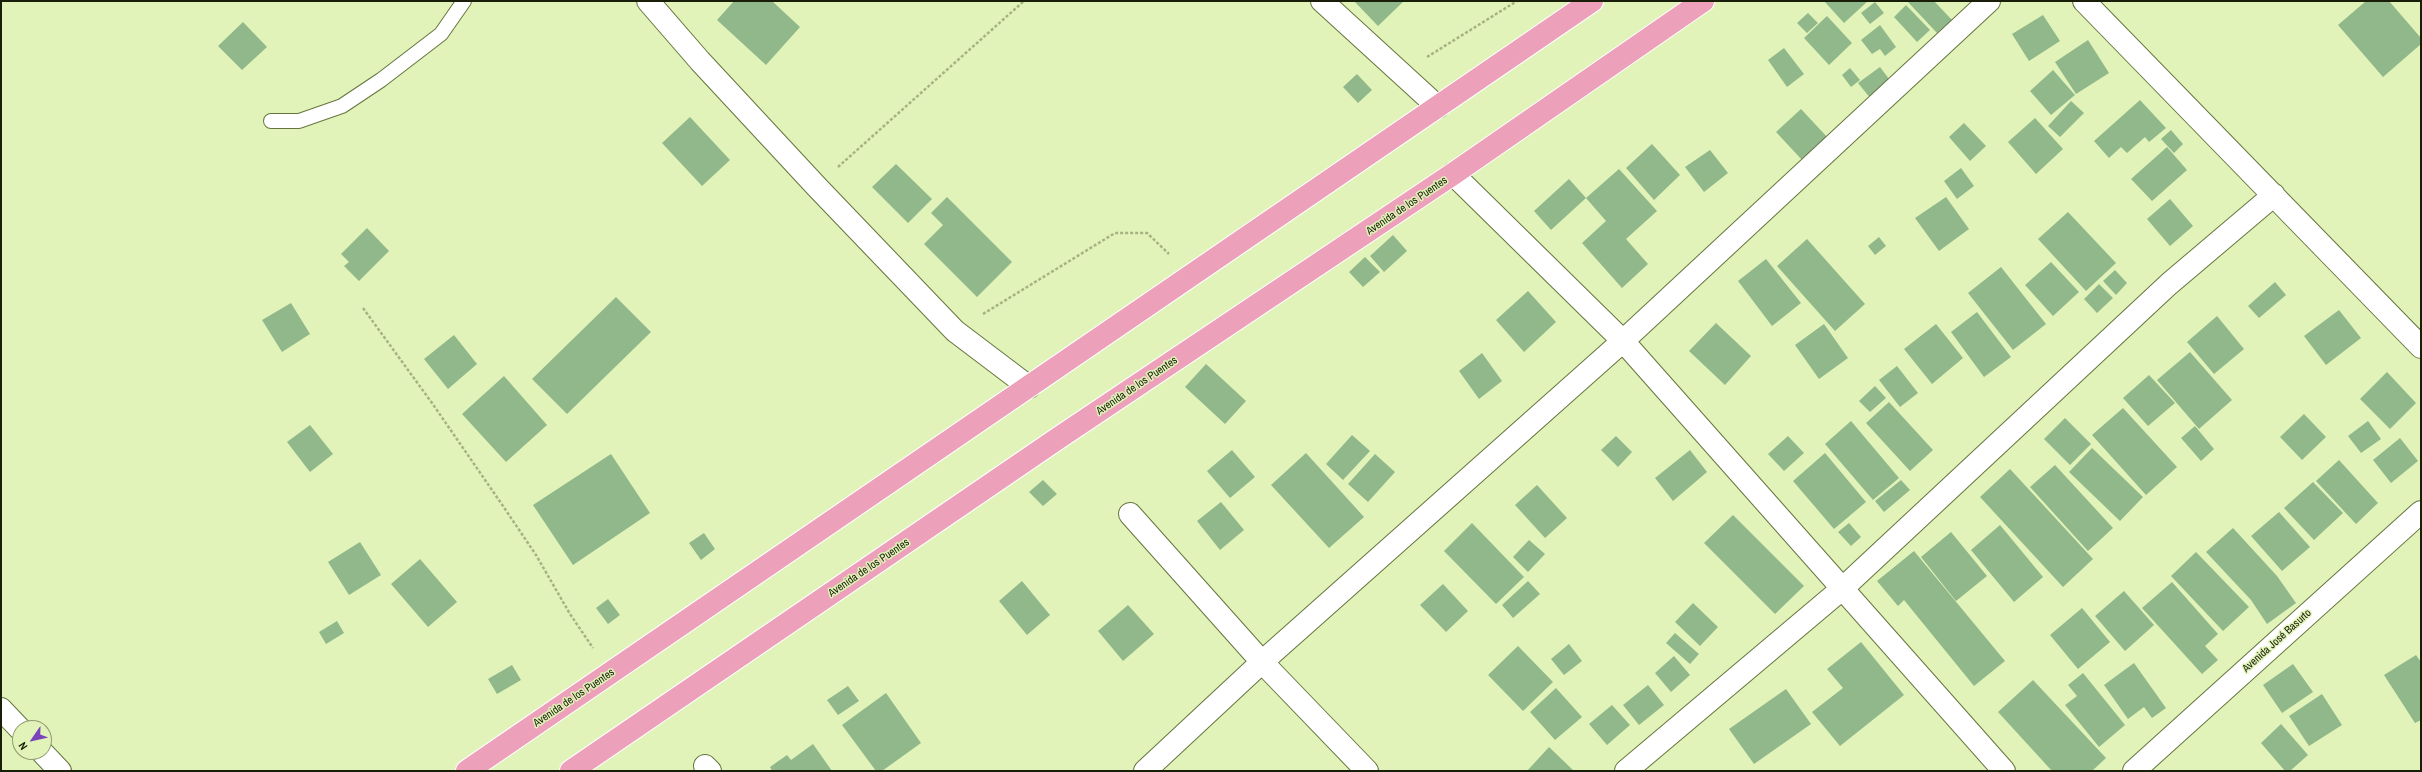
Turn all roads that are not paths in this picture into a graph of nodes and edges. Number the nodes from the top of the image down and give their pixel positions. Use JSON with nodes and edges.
{"nodes":[{"id":1,"x":464,"y":1,"type":"edge"},
{"id":2,"x":648,"y":1,"type":"edge"},
{"id":3,"x":1322,"y":1,"type":"edge"},
{"id":4,"x":1592,"y":1,"type":"edge"},
{"id":5,"x":1703,"y":1,"type":"edge"},
{"id":6,"x":1989,"y":1,"type":"edge"},
{"id":7,"x":2084,"y":1,"type":"edge"},
{"id":8,"x":1438,"y":106,"type":"junction"},
{"id":9,"x":271,"y":121,"type":"dead end"},
{"id":10,"x":1454,"y":174,"type":"junction"},
{"id":11,"x":2274,"y":194,"type":"junction"},
{"id":12,"x":1624,"y":342,"type":"junction"},
{"id":13,"x":2421,"y":347,"type":"edge"},
{"id":14,"x":1029,"y":387,"type":"junction"},
{"id":15,"x":2421,"y":512,"type":"edge"},
{"id":16,"x":1130,"y":514,"type":"dead end"},
{"id":17,"x":1843,"y":588,"type":"junction"},
{"id":18,"x":1262,"y":662,"type":"junction"},
{"id":19,"x":1,"y":709,"type":"edge"},
{"id":20,"x":12,"y":721,"type":"edge"},
{"id":21,"x":50,"y":760,"type":"edge"},
{"id":22,"x":60,"y":771,"type":"edge"},
{"id":23,"x":467,"y":771,"type":"edge"},
{"id":24,"x":571,"y":771,"type":"edge"},
{"id":25,"x":1145,"y":771,"type":"edge"},
{"id":26,"x":1367,"y":771,"type":"edge"},
{"id":27,"x":1626,"y":771,"type":"edge"},
{"id":28,"x":2004,"y":771,"type":"edge"},
{"id":29,"x":2134,"y":771,"type":"edge"}],
"edges":[{"from":1,"to":9,"type":"lane"},
{"from":2,"to":14,"type":"street"},
{"from":3,"to":8,"type":"street"},
{"from":4,"to":8,"type":"main road","name":"Avenida de los Puentes"},
{"from":5,"to":10,"type":"main road","name":"Avenida de los Puentes"},
{"from":6,"to":12,"type":"street"},
{"from":7,"to":11,"type":"street"},
{"from":8,"to":14,"type":"main road","name":"Avenida de los Puentes"},
{"from":10,"to":12,"type":"street"},
{"from":10,"to":24,"type":"main road","name":"Avenida de los Puentes"},
{"from":11,"to":13,"type":"street"},
{"from":11,"to":17,"type":"street"},
{"from":12,"to":17,"type":"street"},
{"from":12,"to":18,"type":"street"},
{"from":14,"to":23,"type":"main road","name":"Avenida de los Puentes"},
{"from":15,"to":29,"type":"street","name":"Avenida José Basurto"},
{"from":16,"to":18,"type":"street"},
{"from":17,"to":27,"type":"street"},
{"from":17,"to":28,"type":"street"},
{"from":18,"to":25,"type":"street"},
{"from":18,"to":26,"type":"street"},
{"from":19,"to":20,"type":"street"},
{"from":21,"to":22,"type":"street"}]}
